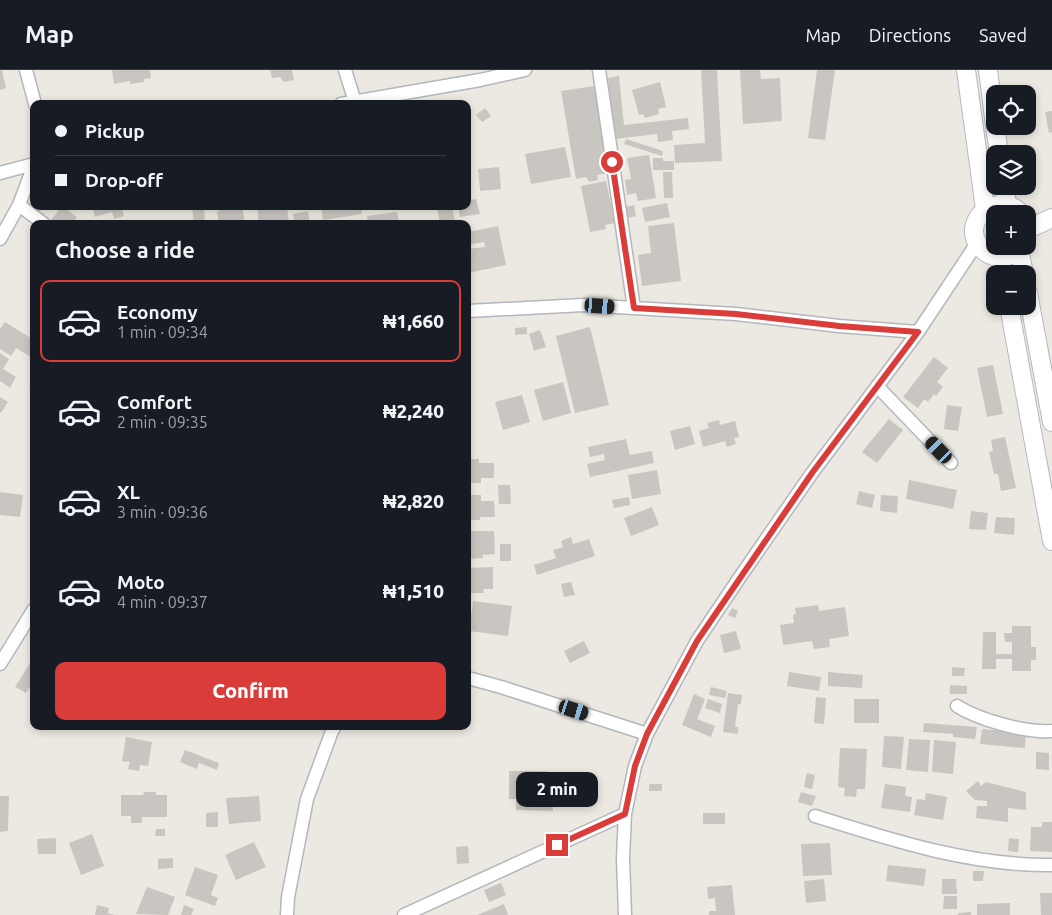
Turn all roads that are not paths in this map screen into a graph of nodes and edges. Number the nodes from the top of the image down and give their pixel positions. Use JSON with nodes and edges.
{"nodes":[{"id":1,"x":26,"y":70,"type":"edge"},
{"id":2,"x":345,"y":70,"type":"edge"},
{"id":3,"x":525,"y":70,"type":"edge"},
{"id":4,"x":599,"y":70,"type":"edge"},
{"id":5,"x":966,"y":70,"type":"edge"},
{"id":6,"x":988,"y":70,"type":"edge"},
{"id":7,"x":990,"y":85,"type":"edge"},
{"id":8,"x":34,"y":100,"type":"edge"},
{"id":9,"x":354,"y":100,"type":"edge"},
{"id":10,"x":366,"y":100,"type":"edge"},
{"id":11,"x":30,"y":166,"type":"edge"},
{"id":12,"x":0,"y":173,"type":"edge"},
{"id":13,"x":30,"y":176,"type":"edge"},
{"id":14,"x":19,"y":205,"type":"junction"},
{"id":15,"x":985,"y":209,"type":"joint"},
{"id":16,"x":1052,"y":218,"type":"edge"},
{"id":17,"x":39,"y":220,"type":"edge"},
{"id":18,"x":1036,"y":225,"type":"edge"},
{"id":19,"x":0,"y":239,"type":"edge"},
{"id":20,"x":977,"y":243,"type":"junction"},
{"id":21,"x":1011,"y":255,"type":"edge"},
{"id":22,"x":1002,"y":265,"type":"edge"},
{"id":23,"x":634,"y":308,"type":"junction"},
{"id":24,"x":471,"y":311,"type":"edge"},
{"id":25,"x":1011,"y":315,"type":"edge"},
{"id":26,"x":1032,"y":315,"type":"edge"},
{"id":27,"x":918,"y":332,"type":"junction"},
{"id":28,"x":877,"y":386,"type":"junction"},
{"id":29,"x":1052,"y":422,"type":"edge"},
{"id":30,"x":952,"y":463,"type":"dead end"},
{"id":31,"x":1052,"y":541,"type":"edge"},
{"id":32,"x":30,"y":615,"type":"edge"},
{"id":33,"x":0,"y":664,"type":"edge"},
{"id":34,"x":471,"y":679,"type":"edge"},
{"id":35,"x":957,"y":706,"type":"dead end"},
{"id":36,"x":333,"y":730,"type":"edge"},
{"id":37,"x":1052,"y":731,"type":"edge"},
{"id":38,"x":647,"y":734,"type":"junction"},
{"id":39,"x":625,"y":814,"type":"junction"},
{"id":40,"x":815,"y":816,"type":"dead end"},
{"id":41,"x":1052,"y":865,"type":"edge"},
{"id":42,"x":287,"y":915,"type":"edge"},
{"id":43,"x":404,"y":915,"type":"edge"},
{"id":44,"x":625,"y":915,"type":"edge"}],
"edges":[{"from":1,"to":8,"type":"street"},
{"from":2,"to":9,"type":"street"},
{"from":3,"to":10,"type":"street"},
{"from":4,"to":23,"type":"street"},
{"from":5,"to":15,"type":"street"},
{"from":6,"to":7,"type":"street"},
{"from":11,"to":12,"type":"street"},
{"from":13,"to":14,"type":"street"},
{"from":14,"to":17,"type":"street"},
{"from":14,"to":19,"type":"street"},
{"from":15,"to":20,"type":"street"},
{"from":16,"to":18,"type":"street"},
{"from":20,"to":22,"type":"street"},
{"from":20,"to":27,"type":"street"},
{"from":21,"to":22,"type":"street"},
{"from":23,"to":24,"type":"street"},
{"from":23,"to":27,"type":"street"},
{"from":25,"to":31,"type":"street"},
{"from":26,"to":29,"type":"street"},
{"from":27,"to":28,"type":"street"},
{"from":28,"to":30,"type":"street"},
{"from":28,"to":38,"type":"street"},
{"from":32,"to":33,"type":"street"},
{"from":34,"to":38,"type":"street"},
{"from":35,"to":37,"type":"street"},
{"from":36,"to":42,"type":"street"},
{"from":38,"to":39,"type":"street"},
{"from":39,"to":43,"type":"street"},
{"from":39,"to":44,"type":"street"},
{"from":40,"to":41,"type":"street"}]}
